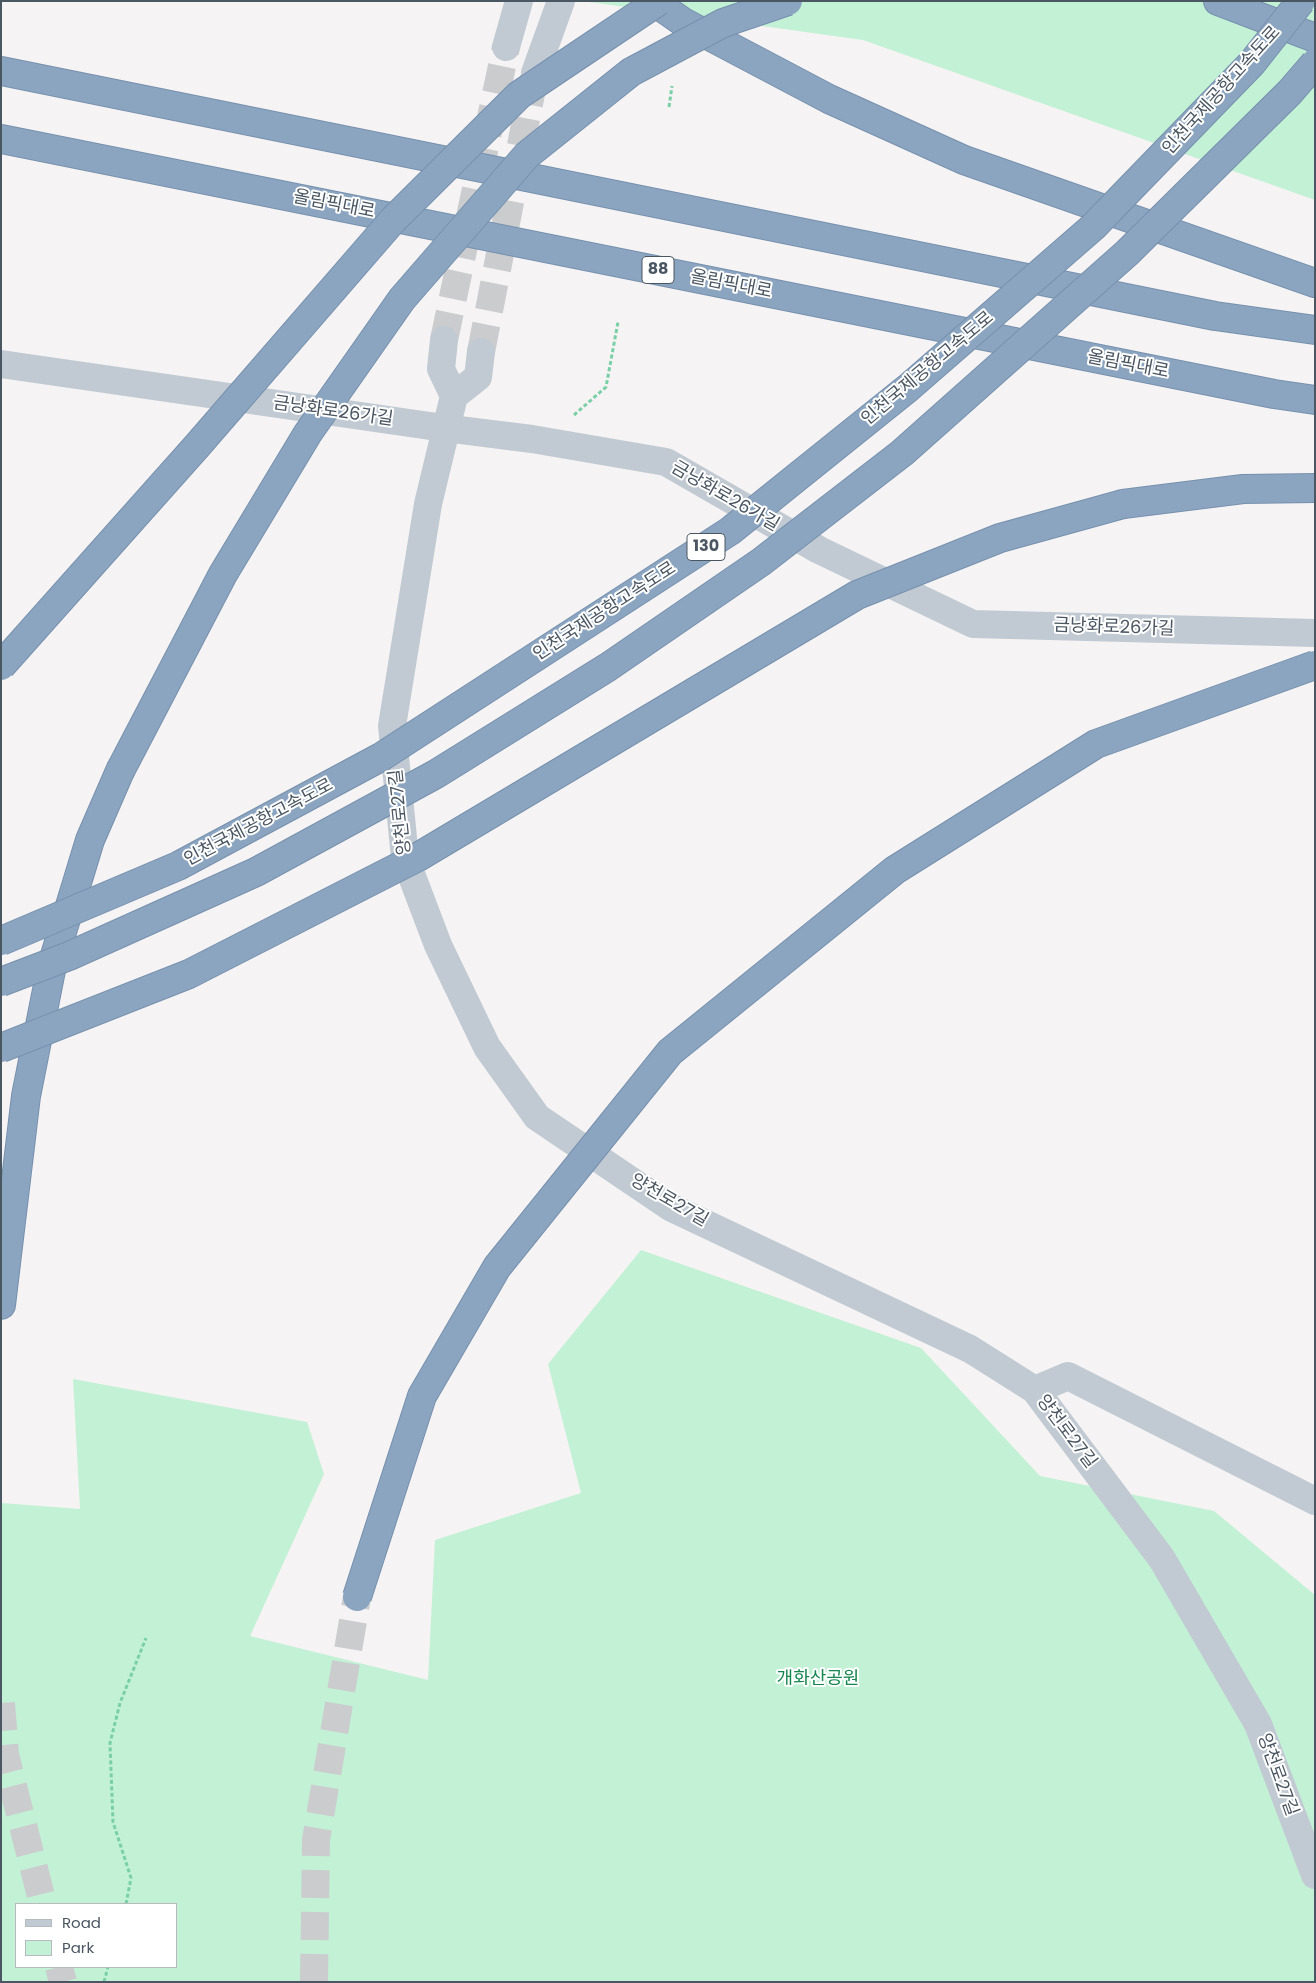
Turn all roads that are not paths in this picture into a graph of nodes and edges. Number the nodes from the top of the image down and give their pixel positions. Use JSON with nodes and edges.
{"nodes":[{"id":1,"x":519,"y":1,"type":"edge"},
{"id":2,"x":525,"y":1,"type":"edge"},
{"id":3,"x":552,"y":1,"type":"edge"},
{"id":4,"x":560,"y":1,"type":"edge"},
{"id":5,"x":653,"y":1,"type":"edge"},
{"id":6,"x":659,"y":1,"type":"edge"},
{"id":7,"x":788,"y":1,"type":"edge"},
{"id":8,"x":1218,"y":1,"type":"edge"},
{"id":9,"x":1301,"y":1,"type":"edge"},
{"id":10,"x":1315,"y":38,"type":"edge"},
{"id":11,"x":506,"y":47,"type":"tunnel mouth"},
{"id":12,"x":1315,"y":63,"type":"edge"},
{"id":13,"x":1,"y":71,"type":"edge"},
{"id":14,"x":535,"y":73,"type":"tunnel mouth"},
{"id":15,"x":1,"y":138,"type":"edge"},
{"id":16,"x":1315,"y":284,"type":"edge"},
{"id":17,"x":1315,"y":330,"type":"edge"},
{"id":18,"x":444,"y":340,"type":"tunnel mouth"},
{"id":19,"x":481,"y":352,"type":"tunnel mouth"},
{"id":20,"x":1,"y":364,"type":"edge"},
{"id":21,"x":454,"y":396,"type":"junction"},
{"id":22,"x":1315,"y":400,"type":"edge"},
{"id":23,"x":444,"y":428,"type":"junction"},
{"id":24,"x":1315,"y":488,"type":"edge"},
{"id":25,"x":1315,"y":633,"type":"edge"},
{"id":26,"x":1315,"y":665,"type":"edge"},
{"id":27,"x":1,"y":666,"type":"edge"},
{"id":28,"x":1,"y":941,"type":"edge"},
{"id":29,"x":1,"y":982,"type":"edge"},
{"id":30,"x":1,"y":1048,"type":"edge"},
{"id":31,"x":1,"y":1305,"type":"edge"},
{"id":32,"x":1035,"y":1390,"type":"junction"},
{"id":33,"x":1315,"y":1501,"type":"edge"},
{"id":34,"x":357,"y":1597,"type":"tunnel mouth"},
{"id":35,"x":1315,"y":1875,"type":"edge"}],
"edges":[{"from":1,"to":11,"type":"street"},
{"from":2,"to":3,"type":"street"},
{"from":4,"to":14,"type":"street"},
{"from":5,"to":16,"type":"highway"},
{"from":6,"to":27,"type":"highway","bridge":true},
{"from":7,"to":31,"type":"highway","bridge":true},
{"from":8,"to":10,"type":"highway"},
{"from":9,"to":28,"type":"highway","name":"인천국제공항고속도로","number":"130","bridge":true},
{"from":12,"to":29,"type":"highway","number":"130","bridge":true},
{"from":13,"to":17,"type":"highway"},
{"from":15,"to":22,"type":"highway","name":"올림픽대로","number":"88"},
{"from":18,"to":21,"type":"street"},
{"from":19,"to":21,"type":"street"},
{"from":20,"to":23,"type":"street","name":"금낭화로26가길"},
{"from":21,"to":23,"type":"street","name":"양천로27길"},
{"from":23,"to":25,"type":"street","name":"금낭화로26가길"},
{"from":23,"to":32,"type":"street","name":"양천로27길"},
{"from":24,"to":30,"type":"highway","bridge":true},
{"from":26,"to":34,"type":"highway","bridge":true},
{"from":32,"to":33,"type":"street"},
{"from":32,"to":35,"type":"street","name":"양천로27길"}]}
